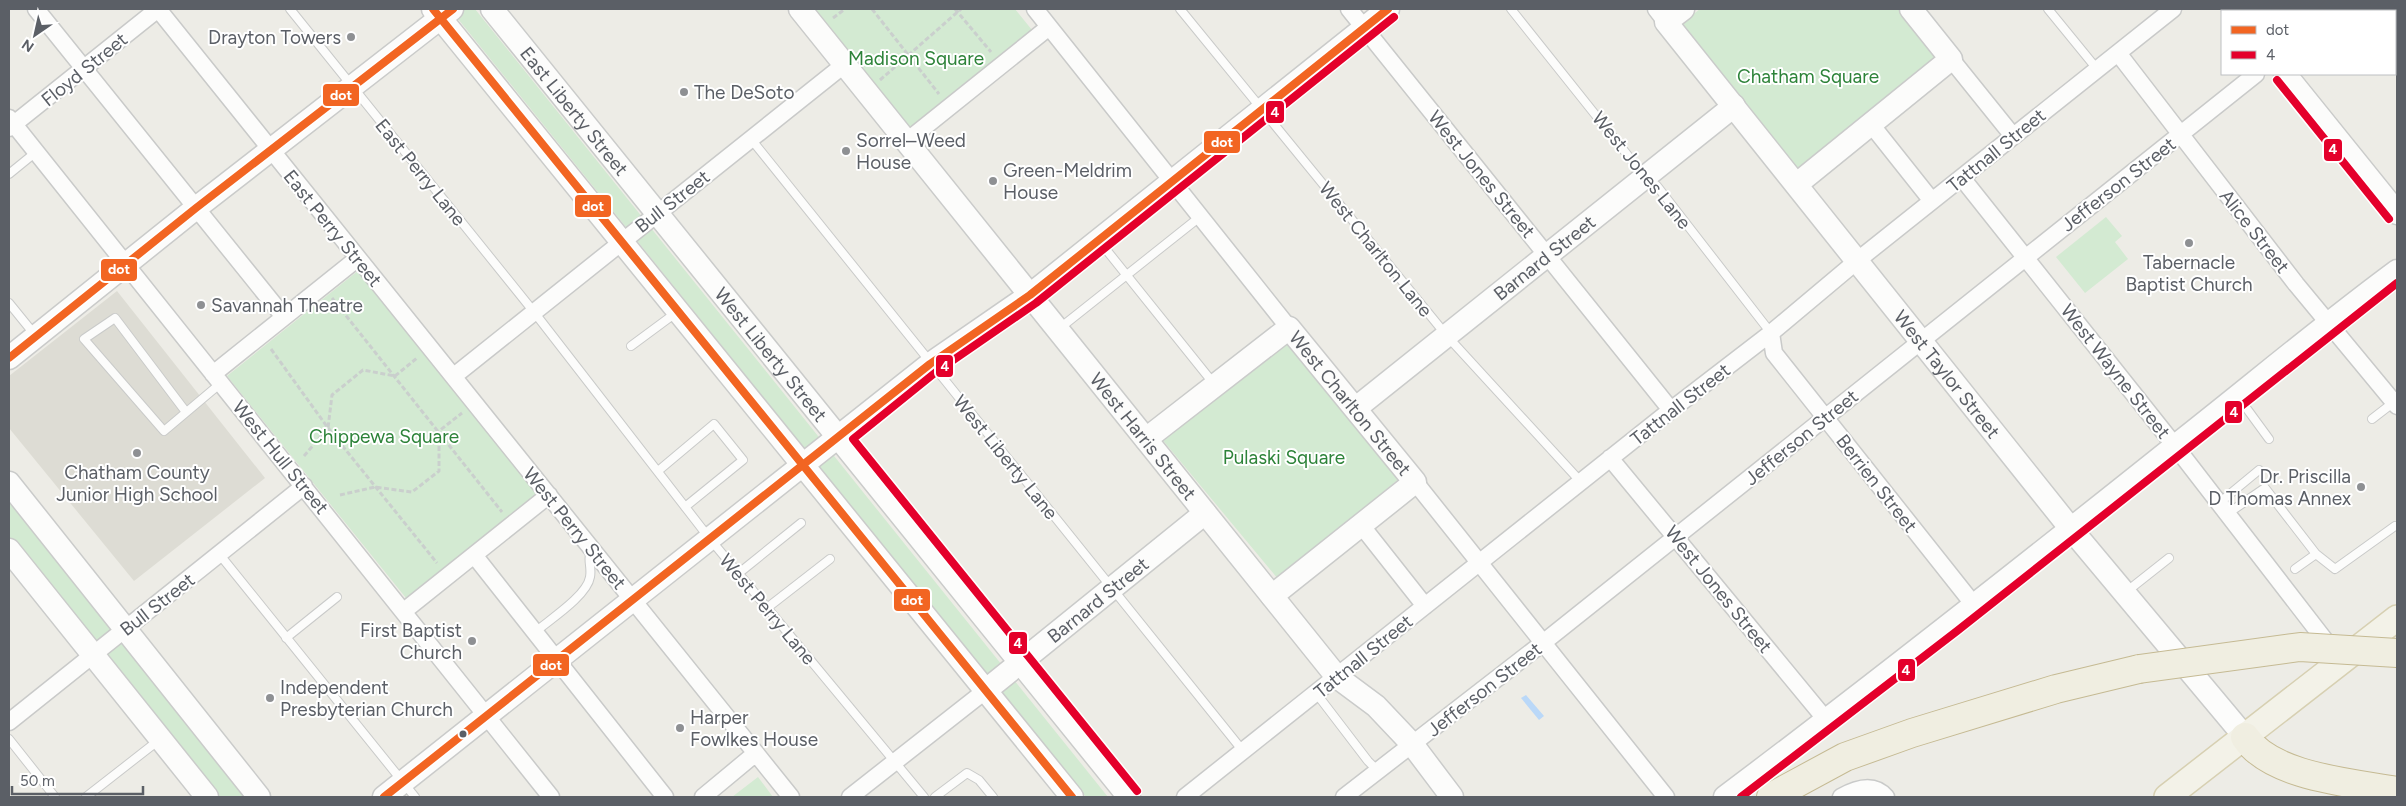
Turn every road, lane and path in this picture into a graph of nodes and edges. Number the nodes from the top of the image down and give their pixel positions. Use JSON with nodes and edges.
{"nodes":[{"id":1,"x":36,"y":9,"type":"edge"},
{"id":2,"x":158,"y":9,"type":"edge"},
{"id":3,"x":290,"y":9,"type":"edge"},
{"id":4,"x":492,"y":9,"type":"edge"},
{"id":5,"x":800,"y":9,"type":"edge"},
{"id":6,"x":845,"y":9,"type":"edge"},
{"id":7,"x":872,"y":9,"type":"edge"},
{"id":8,"x":1035,"y":9,"type":"edge"},
{"id":9,"x":1180,"y":9,"type":"edge"},
{"id":10,"x":1349,"y":9,"type":"edge"},
{"id":11,"x":1388,"y":9,"type":"edge"},
{"id":12,"x":1511,"y":9,"type":"edge"},
{"id":13,"x":1911,"y":9,"type":"edge"},
{"id":14,"x":2048,"y":9,"type":"edge"},
{"id":15,"x":2173,"y":9,"type":"edge"},
{"id":16,"x":958,"y":10,"type":"edge"},
{"id":17,"x":442,"y":12,"type":"edge"},
{"id":18,"x":1668,"y":13,"type":"edge"},
{"id":19,"x":831,"y":20,"type":"dead end"},
{"id":20,"x":1049,"y":27,"type":"junction"},
{"id":21,"x":1364,"y":28,"type":"junction"},
{"id":22,"x":2118,"y":52,"type":"junction"},
{"id":23,"x":908,"y":55,"type":"junction"},
{"id":24,"x":996,"y":59,"type":"dead end"},
{"id":25,"x":1952,"y":59,"type":"junction"},
{"id":26,"x":845,"y":64,"type":"junction"},
{"id":27,"x":84,"y":68,"type":"junction"},
{"id":28,"x":2097,"y":69,"type":"junction"},
{"id":29,"x":2255,"y":75,"type":"edge"},
{"id":30,"x":2286,"y":75,"type":"edge"},
{"id":31,"x":874,"y":85,"type":"dead end"},
{"id":32,"x":352,"y":87,"type":"junction"},
{"id":33,"x":944,"y":101,"type":"dead end"},
{"id":34,"x":1734,"y":106,"type":"junction"},
{"id":35,"x":1263,"y":110,"type":"junction"},
{"id":36,"x":1870,"y":123,"type":"junction"},
{"id":37,"x":10,"y":124,"type":"edge"},
{"id":38,"x":2180,"y":135,"type":"junction"},
{"id":39,"x":2013,"y":136,"type":"junction"},
{"id":40,"x":751,"y":139,"type":"junction"},
{"id":41,"x":908,"y":141,"type":"junction"},
{"id":42,"x":270,"y":150,"type":"junction"},
{"id":43,"x":36,"y":152,"type":"junction"},
{"id":44,"x":9,"y":174,"type":"edge"},
{"id":45,"x":1645,"y":177,"type":"junction"},
{"id":46,"x":1962,"y":178,"type":"junction"},
{"id":47,"x":1173,"y":181,"type":"junction"},
{"id":48,"x":1797,"y":184,"type":"junction"},
{"id":49,"x":1932,"y":201,"type":"junction"},
{"id":50,"x":196,"y":208,"type":"junction"},
{"id":51,"x":658,"y":213,"type":"junction"},
{"id":52,"x":2397,"y":213,"type":"edge"},
{"id":53,"x":1201,"y":216,"type":"junction"},
{"id":54,"x":622,"y":240,"type":"junction"},
{"id":55,"x":1098,"y":240,"type":"junction"},
{"id":56,"x":1547,"y":256,"type":"junction"},
{"id":57,"x":2026,"y":257,"type":"junction"},
{"id":58,"x":358,"y":258,"type":"junction"},
{"id":59,"x":1858,"y":260,"type":"junction"},
{"id":60,"x":125,"y":265,"type":"junction"},
{"id":61,"x":2397,"y":271,"type":"edge"},
{"id":62,"x":1125,"y":274,"type":"junction"},
{"id":63,"x":329,"y":294,"type":"dead end"},
{"id":64,"x":1030,"y":295,"type":"junction"},
{"id":65,"x":9,"y":303,"type":"edge"},
{"id":66,"x":679,"y":311,"type":"junction"},
{"id":67,"x":534,"y":312,"type":"junction"},
{"id":68,"x":284,"y":317,"type":"junction"},
{"id":69,"x":2328,"y":323,"type":"junction"},
{"id":70,"x":1289,"y":328,"type":"junction"},
{"id":71,"x":1058,"y":330,"type":"junction"},
{"id":72,"x":1771,"y":333,"type":"junction"},
{"id":73,"x":1448,"y":336,"type":"junction"},
{"id":74,"x":36,"y":337,"type":"junction"},
{"id":75,"x":1922,"y":340,"type":"junction"},
{"id":76,"x":631,"y":346,"type":"dead end"},
{"id":77,"x":270,"y":347,"type":"dead end"},
{"id":78,"x":424,"y":353,"type":"dead end"},
{"id":79,"x":9,"y":358,"type":"edge"},
{"id":80,"x":930,"y":364,"type":"junction"},
{"id":81,"x":395,"y":376,"type":"junction"},
{"id":82,"x":454,"y":376,"type":"junction"},
{"id":83,"x":217,"y":378,"type":"junction"},
{"id":84,"x":1214,"y":384,"type":"junction"},
{"id":85,"x":2238,"y":396,"type":"junction"},
{"id":86,"x":2396,"y":404,"type":"edge"},
{"id":87,"x":470,"y":408,"type":"dead end"},
{"id":88,"x":1356,"y":408,"type":"junction"},
{"id":89,"x":1671,"y":410,"type":"junction"},
{"id":90,"x":186,"y":412,"type":"junction"},
{"id":91,"x":1826,"y":417,"type":"junction"},
{"id":92,"x":2372,"y":419,"type":"dead end"},
{"id":93,"x":328,"y":428,"type":"junction"},
{"id":94,"x":439,"y":431,"type":"junction"},
{"id":95,"x":839,"y":437,"type":"junction"},
{"id":96,"x":1146,"y":439,"type":"junction"},
{"id":97,"x":2269,"y":439,"type":"dead end"},
{"id":98,"x":2175,"y":446,"type":"junction"},
{"id":99,"x":304,"y":456,"type":"dead end"},
{"id":100,"x":1610,"y":458,"type":"junction"},
{"id":101,"x":804,"y":465,"type":"junction"},
{"id":102,"x":2259,"y":470,"type":"dead end"},
{"id":103,"x":658,"y":471,"type":"junction"},
{"id":104,"x":1415,"y":482,"type":"junction"},
{"id":105,"x":1581,"y":482,"type":"junction"},
{"id":106,"x":9,"y":483,"type":"edge"},
{"id":107,"x":304,"y":486,"type":"junction"},
{"id":108,"x":375,"y":487,"type":"junction"},
{"id":109,"x":340,"y":495,"type":"dead end"},
{"id":110,"x":549,"y":495,"type":"junction"},
{"id":111,"x":685,"y":507,"type":"junction"},
{"id":112,"x":2223,"y":508,"type":"junction"},
{"id":113,"x":1205,"y":513,"type":"junction"},
{"id":114,"x":801,"y":523,"type":"dead end"},
{"id":115,"x":512,"y":524,"type":"junction"},
{"id":116,"x":1361,"y":525,"type":"junction"},
{"id":117,"x":2394,"y":526,"type":"dead end"},
{"id":118,"x":2071,"y":529,"type":"junction"},
{"id":119,"x":1676,"y":537,"type":"junction"},
{"id":120,"x":710,"y":539,"type":"junction"},
{"id":121,"x":592,"y":549,"type":"junction"},
{"id":122,"x":9,"y":550,"type":"edge"},
{"id":123,"x":474,"y":554,"type":"junction"},
{"id":124,"x":2316,"y":554,"type":"junction"},
{"id":125,"x":220,"y":555,"type":"junction"},
{"id":126,"x":2169,"y":558,"type":"dead end"},
{"id":127,"x":830,"y":559,"type":"dead end"},
{"id":128,"x":1480,"y":562,"type":"junction"},
{"id":129,"x":442,"y":569,"type":"dead end"},
{"id":130,"x":2295,"y":569,"type":"dead end"},
{"id":131,"x":739,"y":573,"type":"junction"},
{"id":132,"x":1112,"y":588,"type":"junction"},
{"id":133,"x":2124,"y":593,"type":"junction"},
{"id":134,"x":1272,"y":596,"type":"junction"},
{"id":135,"x":337,"y":597,"type":"dead end"},
{"id":136,"x":632,"y":599,"type":"junction"},
{"id":137,"x":1974,"y":605,"type":"junction"},
{"id":138,"x":1425,"y":606,"type":"junction"},
{"id":139,"x":768,"y":608,"type":"junction"},
{"id":140,"x":404,"y":611,"type":"junction"},
{"id":141,"x":2397,"y":618,"type":"edge"},
{"id":142,"x":124,"y":630,"type":"junction"},
{"id":143,"x":534,"y":633,"type":"junction"},
{"id":144,"x":286,"y":638,"type":"junction"},
{"id":145,"x":1544,"y":642,"type":"junction"},
{"id":146,"x":2397,"y":653,"type":"edge"},
{"id":147,"x":93,"y":654,"type":"junction"},
{"id":148,"x":556,"y":660,"type":"junction"},
{"id":149,"x":1021,"y":661,"type":"junction"},
{"id":150,"x":2342,"y":661,"type":"junction"},
{"id":151,"x":1337,"y":677,"type":"junction"},
{"id":152,"x":985,"y":691,"type":"junction"},
{"id":153,"x":1316,"y":693,"type":"junction"},
{"id":154,"x":485,"y":716,"type":"junction"},
{"id":155,"x":1827,"y":721,"type":"junction"},
{"id":156,"x":9,"y":722,"type":"edge"},
{"id":157,"x":2244,"y":737,"type":"junction"},
{"id":158,"x":9,"y":739,"type":"edge"},
{"id":159,"x":160,"y":739,"type":"junction"},
{"id":160,"x":1412,"y":744,"type":"junction"},
{"id":161,"x":1243,"y":751,"type":"junction"},
{"id":162,"x":756,"y":754,"type":"junction"},
{"id":163,"x":895,"y":762,"type":"junction"},
{"id":164,"x":1378,"y":771,"type":"junction"},
{"id":165,"x":409,"y":790,"type":"edge"},
{"id":166,"x":2397,"y":791,"type":"edge"},
{"id":167,"x":56,"y":797,"type":"edge"},
{"id":168,"x":86,"y":797,"type":"edge"},
{"id":169,"x":208,"y":797,"type":"edge"},
{"id":170,"x":260,"y":797,"type":"edge"},
{"id":171,"x":384,"y":797,"type":"edge"},
{"id":172,"x":551,"y":797,"type":"edge"},
{"id":173,"x":665,"y":797,"type":"edge"},
{"id":174,"x":703,"y":797,"type":"edge"},
{"id":175,"x":791,"y":797,"type":"edge"},
{"id":176,"x":850,"y":797,"type":"edge"},
{"id":177,"x":924,"y":797,"type":"edge"},
{"id":178,"x":935,"y":797,"type":"edge"},
{"id":179,"x":993,"y":797,"type":"edge"},
{"id":180,"x":1072,"y":797,"type":"edge"},
{"id":181,"x":1129,"y":797,"type":"edge"},
{"id":182,"x":1185,"y":797,"type":"edge"},
{"id":183,"x":1344,"y":797,"type":"edge"},
{"id":184,"x":1452,"y":797,"type":"edge"},
{"id":185,"x":1666,"y":797,"type":"edge"},
{"id":186,"x":1726,"y":797,"type":"edge"},
{"id":187,"x":1771,"y":797,"type":"edge"},
{"id":188,"x":1841,"y":797,"type":"edge"},
{"id":189,"x":1886,"y":797,"type":"edge"},
{"id":190,"x":2167,"y":797,"type":"edge"}],
"edges":[{"from":1,"to":27,"type":"street"},
{"from":2,"to":27,"type":"street","name":"Floyd Street"},
{"from":2,"to":42,"type":"street","name":"East Perry Street"},
{"from":3,"to":32,"type":"lane","name":"East Perry Lane"},
{"from":4,"to":51,"type":"main road","name":"East Liberty Street"},
{"from":5,"to":26,"type":"main road","name":"West Harris Street"},
{"from":6,"to":19,"type":"path"},
{"from":7,"to":23,"type":"path"},
{"from":8,"to":20,"type":"street","name":"West Charlton Street"},
{"from":9,"to":35,"type":"lane","name":"West Charlton Lane"},
{"from":10,"to":21,"type":"street","name":"West Jones Street"},
{"from":11,"to":21,"type":"main road"},
{"from":12,"to":45,"type":"lane","name":"West Jones Lane"},
{"from":13,"to":25,"type":"main road"},
{"from":14,"to":28,"type":"lane"},
{"from":15,"to":22,"type":"street","name":"Tattnall Street"},
{"from":16,"to":23,"type":"path"},
{"from":16,"to":24,"type":"path"},
{"from":17,"to":32,"type":"main road"},
{"from":17,"to":54,"type":"main road"},
{"from":18,"to":34,"type":"main road","name":"West Taylor Street"},
{"from":20,"to":41,"type":"street"},
{"from":20,"to":47,"type":"street","name":"West Charlton Street"},
{"from":21,"to":35,"type":"main road"},
{"from":21,"to":56,"type":"street","name":"West Jones Street"},
{"from":22,"to":28,"type":"street","name":"Tattnall Street"},
{"from":22,"to":38,"type":"street","name":"Alice Street"},
{"from":23,"to":31,"type":"path"},
{"from":23,"to":33,"type":"path"},
{"from":25,"to":36,"type":"main road"},
{"from":25,"to":39,"type":"street"},
{"from":26,"to":40,"type":"street","name":"Bull Street"},
{"from":26,"to":41,"type":"main road","name":"West Harris Street"},
{"from":27,"to":37,"type":"street","name":"Floyd Street"},
{"from":27,"to":50,"type":"street"},
{"from":28,"to":39,"type":"street","name":"Tattnall Street"},
{"from":29,"to":38,"type":"street","name":"Jefferson Street"},
{"from":30,"to":52,"type":"main road"},
{"from":32,"to":42,"type":"main road"},
{"from":32,"to":67,"type":"lane","name":"East Perry Lane"},
{"from":34,"to":45,"type":"main road","name":"Barnard Street"},
{"from":34,"to":48,"type":"main road","name":"West Taylor Street"},
{"from":35,"to":47,"type":"main road"},
{"from":35,"to":73,"type":"lane","name":"West Charlton Lane"},
{"from":36,"to":48,"type":"main road"},
{"from":36,"to":49,"type":"street"},
{"from":37,"to":43,"type":"street","name":"West Hull Street"},
{"from":38,"to":57,"type":"street","name":"Jefferson Street"},
{"from":38,"to":69,"type":"street","name":"Alice Street"},
{"from":39,"to":46,"type":"street","name":"Tattnall Street"},
{"from":40,"to":51,"type":"street","name":"Bull Street"},
{"from":40,"to":80,"type":"lane","name":"West Liberty Lane"},
{"from":41,"to":64,"type":"main road","name":"West Harris Street"},
{"from":42,"to":50,"type":"main road"},
{"from":42,"to":58,"type":"street","name":"East Perry Street"},
{"from":43,"to":44,"type":"lane"},
{"from":43,"to":60,"type":"street","name":"West Hull Street"},
{"from":45,"to":56,"type":"main road","name":"Barnard Street"},
{"from":45,"to":72,"type":"lane","name":"West Jones Lane"},
{"from":46,"to":49,"type":"street","name":"Tattnall Street"},
{"from":46,"to":57,"type":"street","name":"West Wayne Street"},
{"from":47,"to":53,"type":"street","name":"West Charlton Street"},
{"from":47,"to":55,"type":"main road"},
{"from":48,"to":59,"type":"main road","name":"West Taylor Street"},
{"from":49,"to":59,"type":"street","name":"Tattnall Street"},
{"from":50,"to":60,"type":"main road"},
{"from":50,"to":68,"type":"street"},
{"from":51,"to":54,"type":"street","name":"Bull Street"},
{"from":51,"to":95,"type":"main road","name":"West Liberty Street"},
{"from":53,"to":62,"type":"lane"},
{"from":53,"to":70,"type":"street","name":"West Charlton Street"},
{"from":54,"to":66,"type":"main road"},
{"from":54,"to":67,"type":"street","name":"Bull Street"},
{"from":55,"to":62,"type":"lane"},
{"from":55,"to":64,"type":"main road"},
{"from":56,"to":73,"type":"main road","name":"Barnard Street"},
{"from":56,"to":89,"type":"street","name":"West Jones Street"},
{"from":57,"to":75,"type":"street","name":"Jefferson Street"},
{"from":57,"to":98,"type":"street","name":"West Wayne Street"},
{"from":58,"to":68,"type":"street"},
{"from":58,"to":82,"type":"street","name":"East Perry Street"},
{"from":59,"to":72,"type":"street","name":"Tattnall Street"},
{"from":59,"to":75,"type":"main road","name":"West Taylor Street"},
{"from":60,"to":74,"type":"main road"},
{"from":60,"to":83,"type":"street","name":"West Hull Street"},
{"from":61,"to":69,"type":"main road"},
{"from":62,"to":71,"type":"lane"},
{"from":62,"to":84,"type":"lane"},
{"from":63,"to":81,"type":"path"},
{"from":64,"to":71,"type":"main road","name":"West Harris Street"},
{"from":64,"to":80,"type":"main road"},
{"from":65,"to":74,"type":"lane"},
{"from":66,"to":76,"type":"lane"},
{"from":66,"to":101,"type":"main road"},
{"from":67,"to":82,"type":"street","name":"Bull Street"},
{"from":67,"to":103,"type":"lane","name":"West Perry Lane"},
{"from":68,"to":83,"type":"street"},
{"from":69,"to":85,"type":"main road"},
{"from":69,"to":86,"type":"street","name":"Alice Street"},
{"from":70,"to":84,"type":"main road"},
{"from":70,"to":88,"type":"main road","name":"West Charlton Street"},
{"from":71,"to":96,"type":"main road","name":"West Harris Street"},
{"from":72,"to":89,"type":"street","name":"Tattnall Street"},
{"from":72,"to":91,"type":"street","name":"Berrien Street"},
{"from":73,"to":88,"type":"main road","name":"Barnard Street"},
{"from":73,"to":105,"type":"lane","name":"West Charlton Lane"},
{"from":74,"to":79,"type":"main road"},
{"from":75,"to":91,"type":"street","name":"Jefferson Street"},
{"from":75,"to":118,"type":"main road","name":"West Taylor Street"},
{"from":77,"to":93,"type":"path"},
{"from":78,"to":81,"type":"path"},
{"from":80,"to":95,"type":"main road"},
{"from":80,"to":132,"type":"lane","name":"West Liberty Lane"},
{"from":81,"to":93,"type":"path"},
{"from":81,"to":94,"type":"path"},
{"from":82,"to":110,"type":"street","name":"West Perry Street"},
{"from":83,"to":90,"type":"lane"},
{"from":83,"to":107,"type":"street","name":"West Hull Street"},
{"from":84,"to":96,"type":"main road"},
{"from":85,"to":97,"type":"lane"},
{"from":85,"to":98,"type":"main road"},
{"from":86,"to":92,"type":"lane"},
{"from":87,"to":94,"type":"path"},
{"from":88,"to":104,"type":"main road","name":"West Charlton Street"},
{"from":89,"to":100,"type":"street","name":"Tattnall Street"},
{"from":90,"to":90,"type":"lane"},
{"from":91,"to":119,"type":"street","name":"Jefferson Street"},
{"from":91,"to":137,"type":"street","name":"Berrien Street"},
{"from":93,"to":99,"type":"path"},
{"from":93,"to":108,"type":"path"},
{"from":94,"to":108,"type":"path"},
{"from":94,"to":115,"type":"path"},
{"from":95,"to":101,"type":"main road"},
{"from":95,"to":149,"type":"main road","name":"West Liberty Street"},
{"from":96,"to":113,"type":"main road","name":"West Harris Street"},
{"from":98,"to":112,"type":"street","name":"West Wayne Street"},
{"from":98,"to":118,"type":"main road"},
{"from":100,"to":105,"type":"street","name":"Tattnall Street"},
{"from":100,"to":119,"type":"street","name":"West Jones Street"},
{"from":101,"to":120,"type":"main road"},
{"from":101,"to":152,"type":"main road"},
{"from":102,"to":112,"type":"lane"},
{"from":103,"to":111,"type":"lane","name":"West Perry Lane"},
{"from":103,"to":111,"type":"lane"},
{"from":104,"to":116,"type":"main road"},
{"from":104,"to":128,"type":"street","name":"West Charlton Street"},
{"from":105,"to":128,"type":"street","name":"Tattnall Street"},
{"from":106,"to":142,"type":"main road"},
{"from":107,"to":125,"type":"street","name":"Bull Street"},
{"from":107,"to":140,"type":"street","name":"West Hull Street"},
{"from":108,"to":109,"type":"path"},
{"from":108,"to":129,"type":"path"},
{"from":110,"to":115,"type":"street"},
{"from":110,"to":121,"type":"street","name":"West Perry Street"},
{"from":111,"to":120,"type":"lane","name":"West Perry Lane"},
{"from":112,"to":124,"type":"lane"},
{"from":112,"to":150,"type":"street","name":"West Wayne Street"},
{"from":113,"to":132,"type":"main road","name":"Barnard Street"},
{"from":113,"to":134,"type":"main road","name":"West Harris Street"},
{"from":114,"to":131,"type":"lane"},
{"from":115,"to":123,"type":"street"},
{"from":116,"to":134,"type":"main road"},
{"from":116,"to":138,"type":"street"},
{"from":117,"to":124,"type":"lane"},
{"from":118,"to":133,"type":"main road","name":"West Taylor Street"},
{"from":118,"to":137,"type":"main road"},
{"from":119,"to":145,"type":"street","name":"Jefferson Street"},
{"from":119,"to":155,"type":"street","name":"West Jones Street"},
{"from":120,"to":131,"type":"lane","name":"West Perry Lane"},
{"from":120,"to":136,"type":"main road"},
{"from":121,"to":136,"type":"street","name":"West Perry Street"},
{"from":121,"to":143,"type":"lane"},
{"from":122,"to":147,"type":"main road"},
{"from":123,"to":140,"type":"street"},
{"from":123,"to":143,"type":"street"},
{"from":124,"to":130,"type":"lane"},
{"from":125,"to":142,"type":"street","name":"Bull Street"},
{"from":125,"to":144,"type":"lane"},
{"from":126,"to":133,"type":"lane"},
{"from":127,"to":139,"type":"lane"},
{"from":128,"to":138,"type":"street","name":"Tattnall Street"},
{"from":128,"to":145,"type":"street","name":"West Charlton Street"},
{"from":131,"to":139,"type":"lane","name":"West Perry Lane"},
{"from":132,"to":149,"type":"main road","name":"Barnard Street"},
{"from":132,"to":161,"type":"lane","name":"West Liberty Lane"},
{"from":133,"to":157,"type":"main road","name":"West Taylor Street"},
{"from":134,"to":151,"type":"main road","name":"West Harris Street"},
{"from":135,"to":144,"type":"lane"},
{"from":136,"to":148,"type":"main road"},
{"from":136,"to":162,"type":"street","name":"West Perry Street"},
{"from":137,"to":155,"type":"main road"},
{"from":138,"to":151,"type":"street","name":"Tattnall Street"},
{"from":139,"to":163,"type":"lane","name":"West Perry Lane"},
{"from":140,"to":154,"type":"street","name":"West Hull Street"},
{"from":141,"to":150,"type":"main road"},
{"from":142,"to":147,"type":"street","name":"Bull Street"},
{"from":142,"to":170,"type":"main road"},
{"from":143,"to":148,"type":"street"},
{"from":144,"to":165,"type":"lane"},
{"from":145,"to":160,"type":"street","name":"Jefferson Street"},
{"from":145,"to":185,"type":"street","name":"West Charlton Street"},
{"from":146,"to":187,"type":"highway","bridge":true},
{"from":147,"to":156,"type":"street","name":"Bull Street"},
{"from":147,"to":159,"type":"main road"},
{"from":148,"to":154,"type":"main road"},
{"from":148,"to":173,"type":"street"},
{"from":149,"to":152,"type":"main road","name":"Barnard Street"},
{"from":149,"to":181,"type":"main road","name":"West Liberty Street"},
{"from":150,"to":157,"type":"main road"},
{"from":151,"to":153,"type":"street","name":"Tattnall Street"},
{"from":151,"to":160,"type":"main road","name":"West Harris Street"},
{"from":152,"to":163,"type":"street","name":"Barnard Street"},
{"from":152,"to":180,"type":"main road"},
{"from":153,"to":161,"type":"street","name":"Tattnall Street"},
{"from":153,"to":164,"type":"lane"},
{"from":154,"to":165,"type":"main road"},
{"from":154,"to":172,"type":"street","name":"West Hull Street"},
{"from":155,"to":186,"type":"main road"},
{"from":157,"to":166,"type":"highway"},
{"from":157,"to":190,"type":"main road"},
{"from":158,"to":167,"type":"lane"},
{"from":159,"to":168,"type":"lane"},
{"from":159,"to":169,"type":"main road"},
{"from":160,"to":164,"type":"street","name":"Jefferson Street"},
{"from":160,"to":184,"type":"main road","name":"West Harris Street"},
{"from":161,"to":182,"type":"street","name":"Tattnall Street"},
{"from":162,"to":174,"type":"street"},
{"from":162,"to":175,"type":"street","name":"West Perry Street"},
{"from":163,"to":176,"type":"street","name":"Barnard Street"},
{"from":163,"to":177,"type":"lane","name":"West Perry Lane"},
{"from":164,"to":183,"type":"street","name":"Jefferson Street"},
{"from":165,"to":171,"type":"main road"},
{"from":178,"to":179,"type":"lane"},
{"from":188,"to":189,"type":"street"}]}
